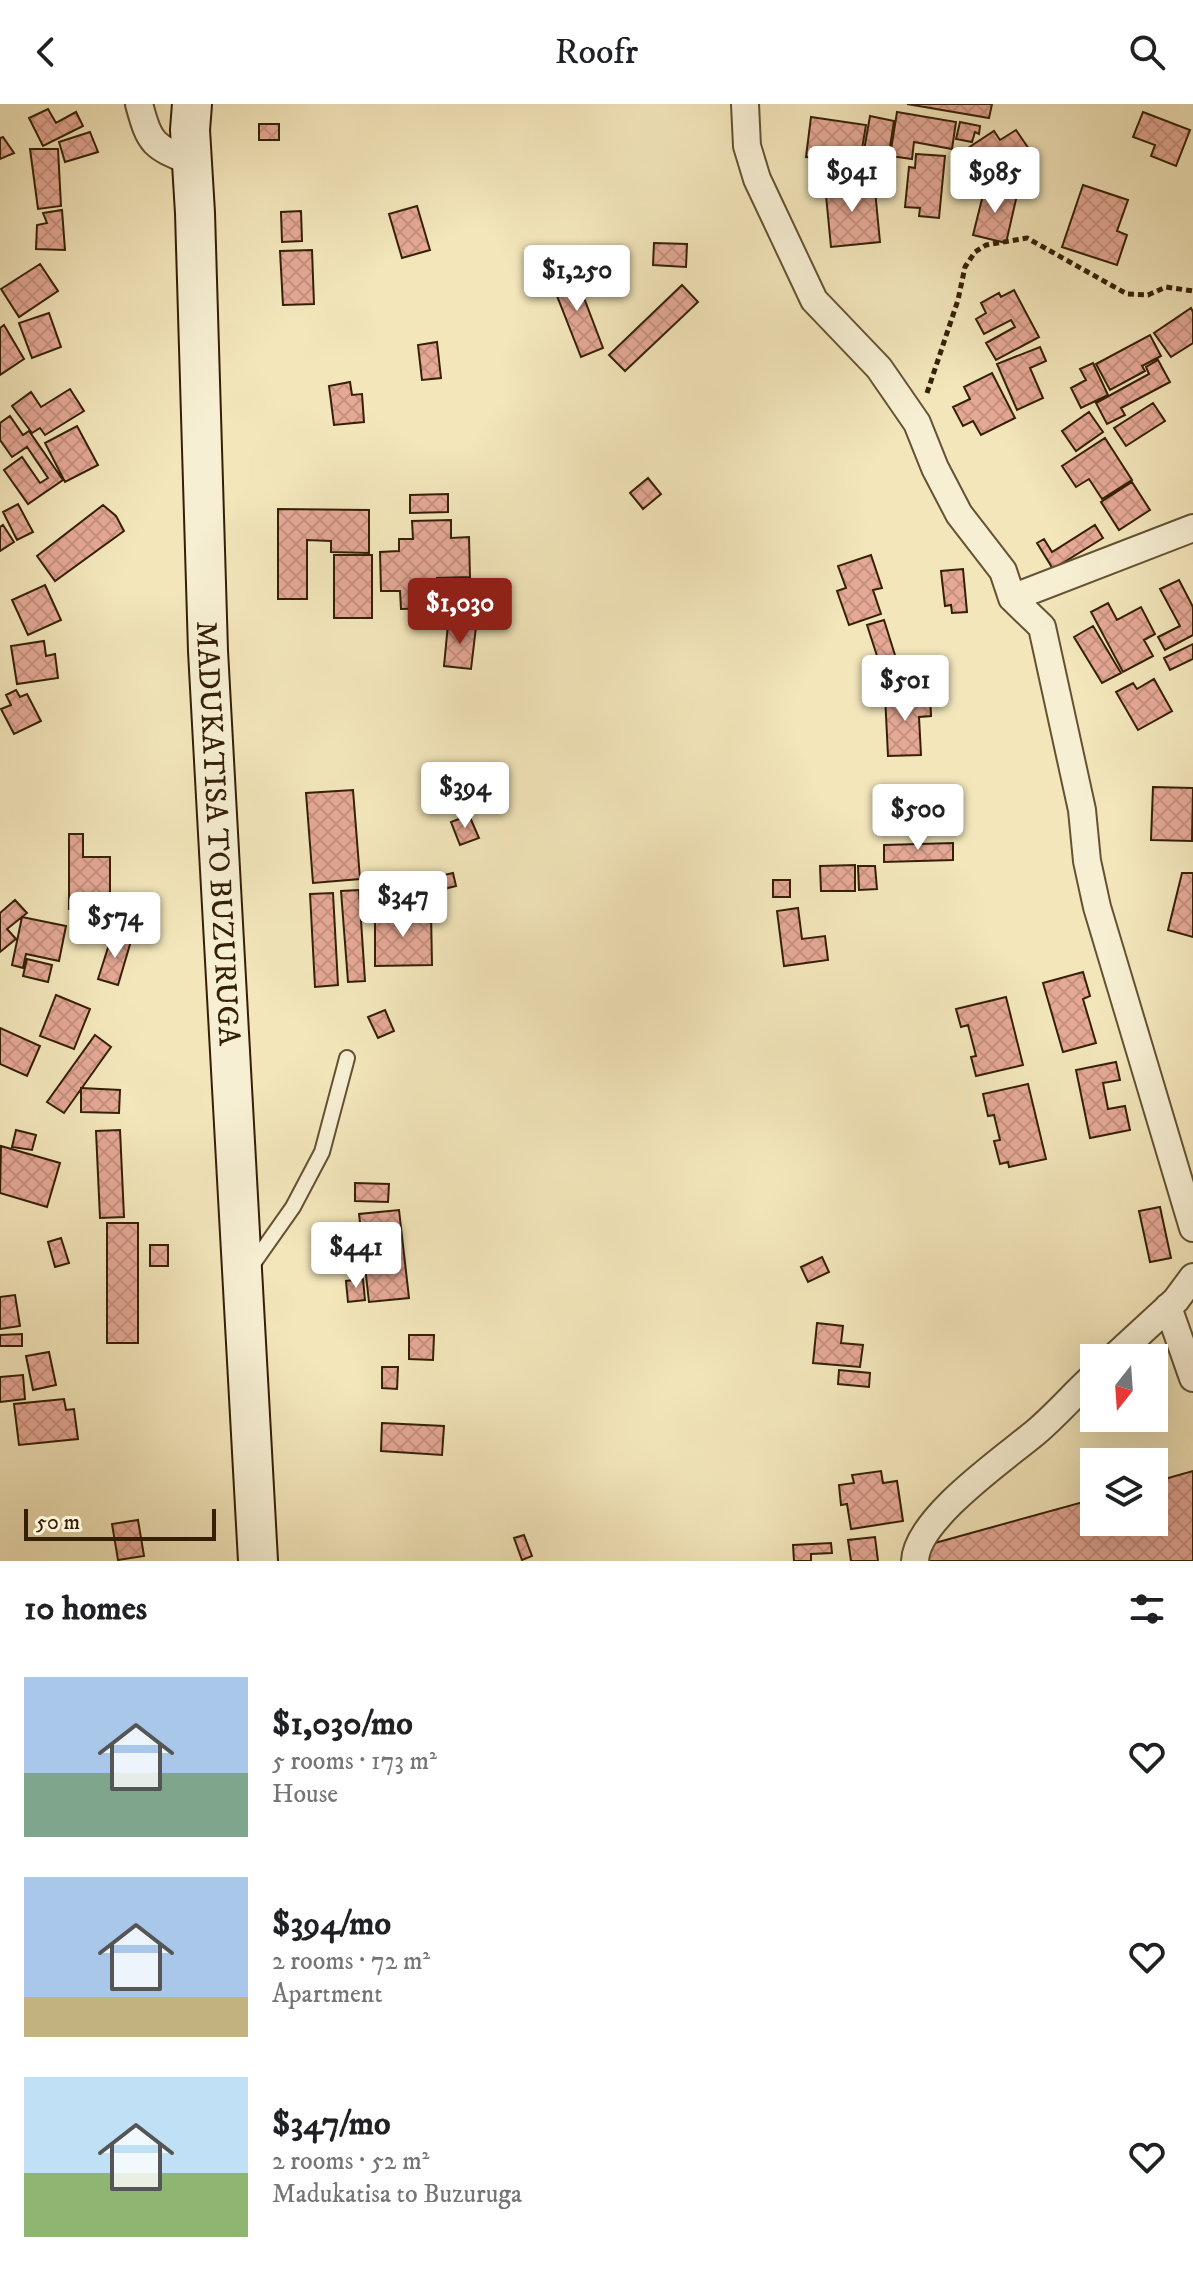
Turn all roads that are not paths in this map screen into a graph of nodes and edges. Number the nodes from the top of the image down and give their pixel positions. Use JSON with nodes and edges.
{"nodes":[{"id":1,"x":139,"y":104,"type":"edge"},
{"id":2,"x":192,"y":104,"type":"edge"},
{"id":3,"x":745,"y":104,"type":"edge"},
{"id":4,"x":192,"y":162,"type":"junction"},
{"id":5,"x":1193,"y":528,"type":"edge"},
{"id":6,"x":1012,"y":598,"type":"junction"},
{"id":7,"x":347,"y":1058,"type":"dead end"},
{"id":8,"x":1193,"y":1228,"type":"edge"},
{"id":9,"x":1193,"y":1277,"type":"edge"},
{"id":10,"x":243,"y":1278,"type":"junction"},
{"id":11,"x":1168,"y":1307,"type":"junction"},
{"id":12,"x":1128,"y":1344,"type":"edge"},
{"id":13,"x":1193,"y":1378,"type":"edge"},
{"id":14,"x":1080,"y":1390,"type":"edge"},
{"id":15,"x":258,"y":1561,"type":"edge"},
{"id":16,"x":915,"y":1561,"type":"edge"}],
"edges":[{"from":1,"to":4,"type":"street"},
{"from":2,"to":4,"type":"main road","name":"MADUKATISA TO BUZURUGA"},
{"from":3,"to":6,"type":"street"},
{"from":4,"to":10,"type":"main road","name":"MADUKATISA TO BUZURUGA"},
{"from":5,"to":6,"type":"street"},
{"from":6,"to":8,"type":"street"},
{"from":7,"to":10,"type":"lane"},
{"from":9,"to":11,"type":"street"},
{"from":10,"to":15,"type":"main road","name":"MADUKATISA TO BUZURUGA"},
{"from":11,"to":12,"type":"street"},
{"from":11,"to":13,"type":"street"},
{"from":14,"to":16,"type":"street"}]}
